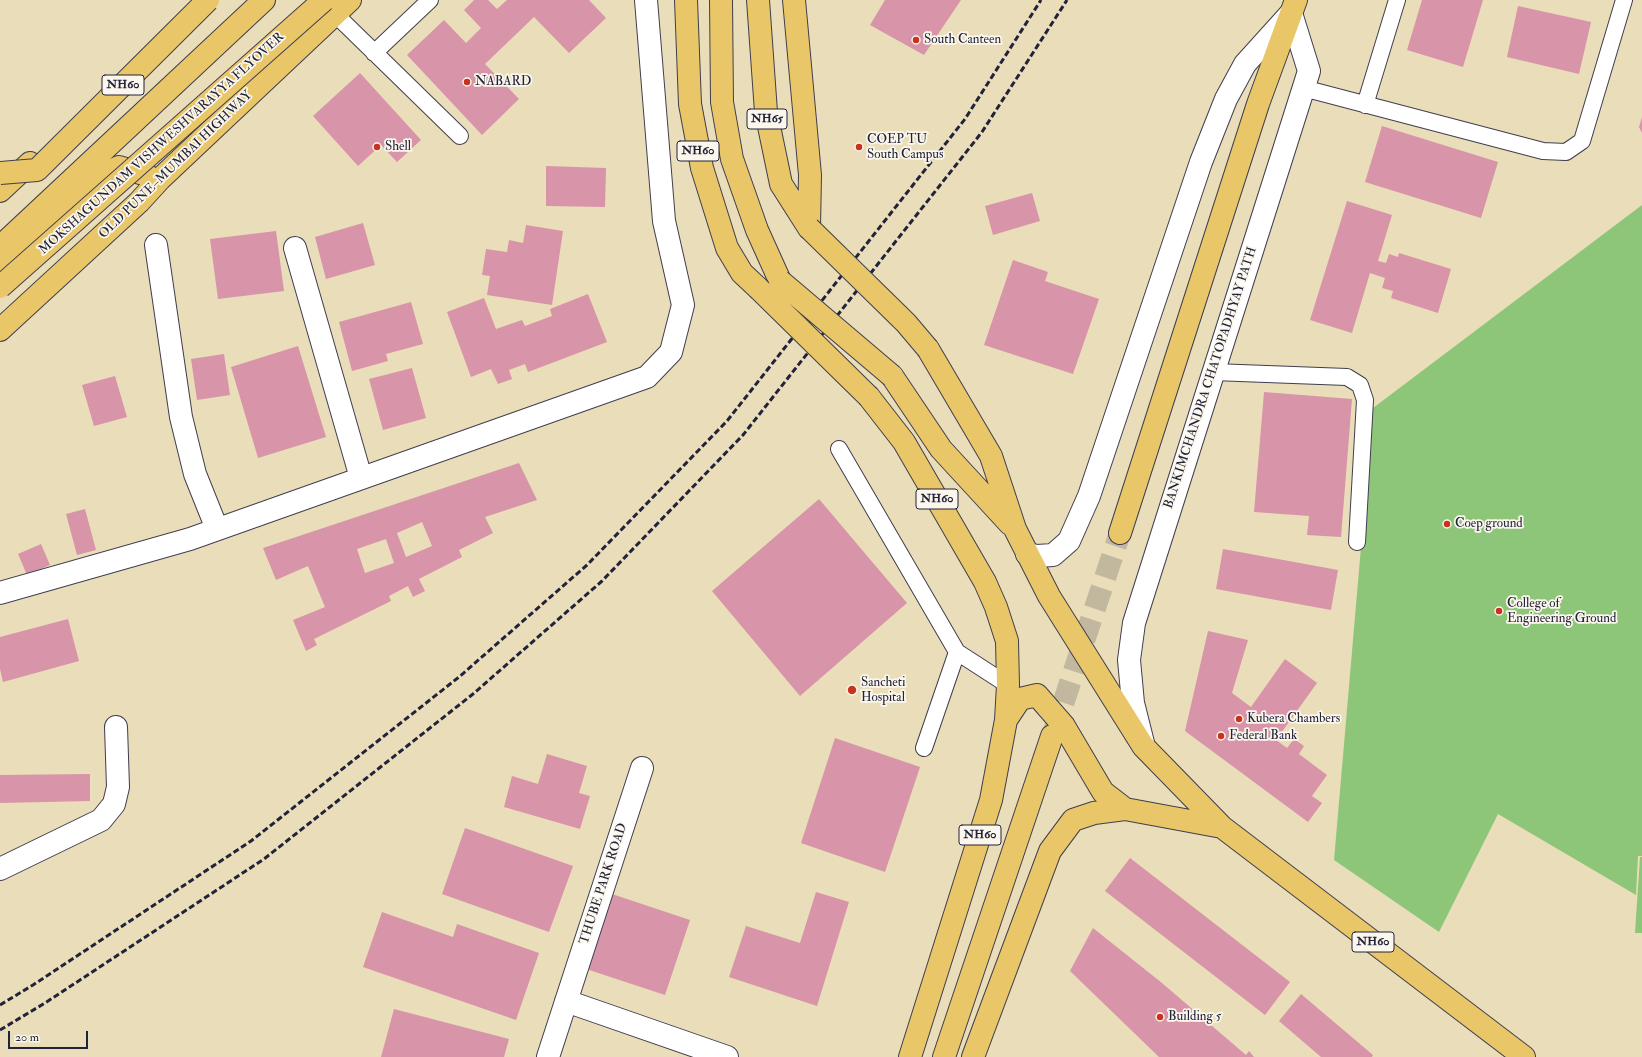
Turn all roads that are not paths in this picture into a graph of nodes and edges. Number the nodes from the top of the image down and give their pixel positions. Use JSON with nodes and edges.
{"nodes":[{"id":1,"x":209,"y":0,"type":"edge"},
{"id":2,"x":264,"y":0,"type":"edge"},
{"id":3,"x":430,"y":0,"type":"edge"},
{"id":4,"x":646,"y":0,"type":"edge"},
{"id":5,"x":686,"y":0,"type":"edge"},
{"id":6,"x":721,"y":0,"type":"edge"},
{"id":7,"x":758,"y":0,"type":"edge"},
{"id":8,"x":794,"y":0,"type":"edge"},
{"id":9,"x":1397,"y":0,"type":"edge"},
{"id":10,"x":1624,"y":0,"type":"edge"},
{"id":11,"x":336,"y":5,"type":"edge"},
{"id":12,"x":1293,"y":7,"type":"edge"},
{"id":13,"x":374,"y":53,"type":"junction"},
{"id":14,"x":1303,"y":88,"type":"junction"},
{"id":15,"x":1365,"y":105,"type":"junction"},
{"id":16,"x":460,"y":136,"type":"dead end"},
{"id":17,"x":37,"y":170,"type":"junction"},
{"id":18,"x":0,"y":173,"type":"edge"},
{"id":19,"x":160,"y":179,"type":"junction"},
{"id":20,"x":0,"y":191,"type":"edge"},
{"id":21,"x":0,"y":208,"type":"edge"},
{"id":22,"x":809,"y":228,"type":"junction"},
{"id":23,"x":156,"y":245,"type":"dead end"},
{"id":24,"x":0,"y":247,"type":"edge"},
{"id":25,"x":295,"y":248,"type":"dead end"},
{"id":26,"x":0,"y":267,"type":"edge"},
{"id":27,"x":0,"y":287,"type":"edge"},
{"id":28,"x":0,"y":330,"type":"edge"},
{"id":29,"x":1213,"y":372,"type":"junction"},
{"id":30,"x":839,"y":449,"type":"dead end"},
{"id":31,"x":361,"y":478,"type":"junction"},
{"id":32,"x":217,"y":529,"type":"junction"},
{"id":33,"x":1015,"y":529,"type":"junction"},
{"id":34,"x":1120,"y":533,"type":"tunnel mouth"},
{"id":35,"x":1357,"y":542,"type":"dead end"},
{"id":36,"x":1027,"y":554,"type":"junction"},
{"id":37,"x":0,"y":593,"type":"edge"},
{"id":38,"x":956,"y":652,"type":"junction"},
{"id":39,"x":1008,"y":685,"type":"junction"},
{"id":40,"x":1006,"y":720,"type":"junction"},
{"id":41,"x":116,"y":727,"type":"dead end"},
{"id":42,"x":1052,"y":736,"type":"tunnel mouth"},
{"id":43,"x":1143,"y":746,"type":"junction"},
{"id":44,"x":924,"y":748,"type":"dead end"},
{"id":45,"x":642,"y":768,"type":"dead end"},
{"id":46,"x":1125,"y":809,"type":"junction"},
{"id":47,"x":1222,"y":827,"type":"junction"},
{"id":48,"x":0,"y":869,"type":"edge"},
{"id":49,"x":566,"y":1001,"type":"junction"},
{"id":50,"x":548,"y":1057,"type":"edge"},
{"id":51,"x":727,"y":1057,"type":"edge"},
{"id":52,"x":910,"y":1057,"type":"edge"},
{"id":53,"x":944,"y":1057,"type":"edge"},
{"id":54,"x":973,"y":1057,"type":"edge"},
{"id":55,"x":1524,"y":1057,"type":"edge"}],
"edges":[{"from":1,"to":17,"type":"main road","number":"NH60","bridge":true},
{"from":1,"to":20,"type":"main road"},
{"from":2,"to":24,"type":"main road"},
{"from":3,"to":13,"type":"lane"},
{"from":4,"to":31,"type":"street"},
{"from":5,"to":39,"type":"main road","number":"NH60","bridge":true},
{"from":6,"to":33,"type":"main road","bridge":true},
{"from":7,"to":22,"type":"main road","number":"NH65"},
{"from":8,"to":22,"type":"main road"},
{"from":9,"to":15,"type":"lane"},
{"from":10,"to":15,"type":"lane"},
{"from":11,"to":13,"type":"lane"},
{"from":11,"to":19,"type":"main road","name":"OLD PUNE–MUMBAI HIGHWAY"},
{"from":11,"to":27,"type":"main road","name":"MOKSHAGUNDAM VISHWESHVARAYYA FLYOVER","bridge":true},
{"from":12,"to":14,"type":"street","name":"BANKIMCHANDRA CHATOPADHYAY PATH"},
{"from":12,"to":34,"type":"main road"},
{"from":12,"to":36,"type":"street"},
{"from":13,"to":16,"type":"lane"},
{"from":14,"to":15,"type":"lane"},
{"from":14,"to":29,"type":"street","name":"BANKIMCHANDRA CHATOPADHYAY PATH"},
{"from":17,"to":18,"type":"main road","bridge":true},
{"from":17,"to":21,"type":"main road"},
{"from":19,"to":26,"type":"main road"},
{"from":19,"to":28,"type":"main road","name":"OLD PUNE–MUMBAI HIGHWAY"},
{"from":22,"to":33,"type":"main road","number":"NH60","bridge":true},
{"from":23,"to":32,"type":"street"},
{"from":25,"to":31,"type":"street"},
{"from":29,"to":35,"type":"lane"},
{"from":29,"to":43,"type":"street","name":"BANKIMCHANDRA CHATOPADHYAY PATH"},
{"from":30,"to":38,"type":"lane"},
{"from":31,"to":32,"type":"street"},
{"from":32,"to":37,"type":"street"},
{"from":33,"to":36,"type":"main road","number":"NH60"},
{"from":36,"to":43,"type":"main road","number":"NH60"},
{"from":38,"to":39,"type":"lane"},
{"from":38,"to":44,"type":"lane"},
{"from":39,"to":40,"type":"main road","number":"NH60"},
{"from":40,"to":46,"type":"main road"},
{"from":40,"to":52,"type":"main road","number":"NH60"},
{"from":41,"to":48,"type":"street"},
{"from":42,"to":53,"type":"main road"},
{"from":43,"to":47,"type":"main road","number":"NH60"},
{"from":45,"to":49,"type":"street","name":"THUBE PARK ROAD"},
{"from":46,"to":47,"type":"main road","number":"NH60"},
{"from":46,"to":54,"type":"main road","number":"NH60"},
{"from":47,"to":55,"type":"main road","number":"NH60"},
{"from":49,"to":50,"type":"street","name":"THUBE PARK ROAD"},
{"from":49,"to":51,"type":"street"}]}
